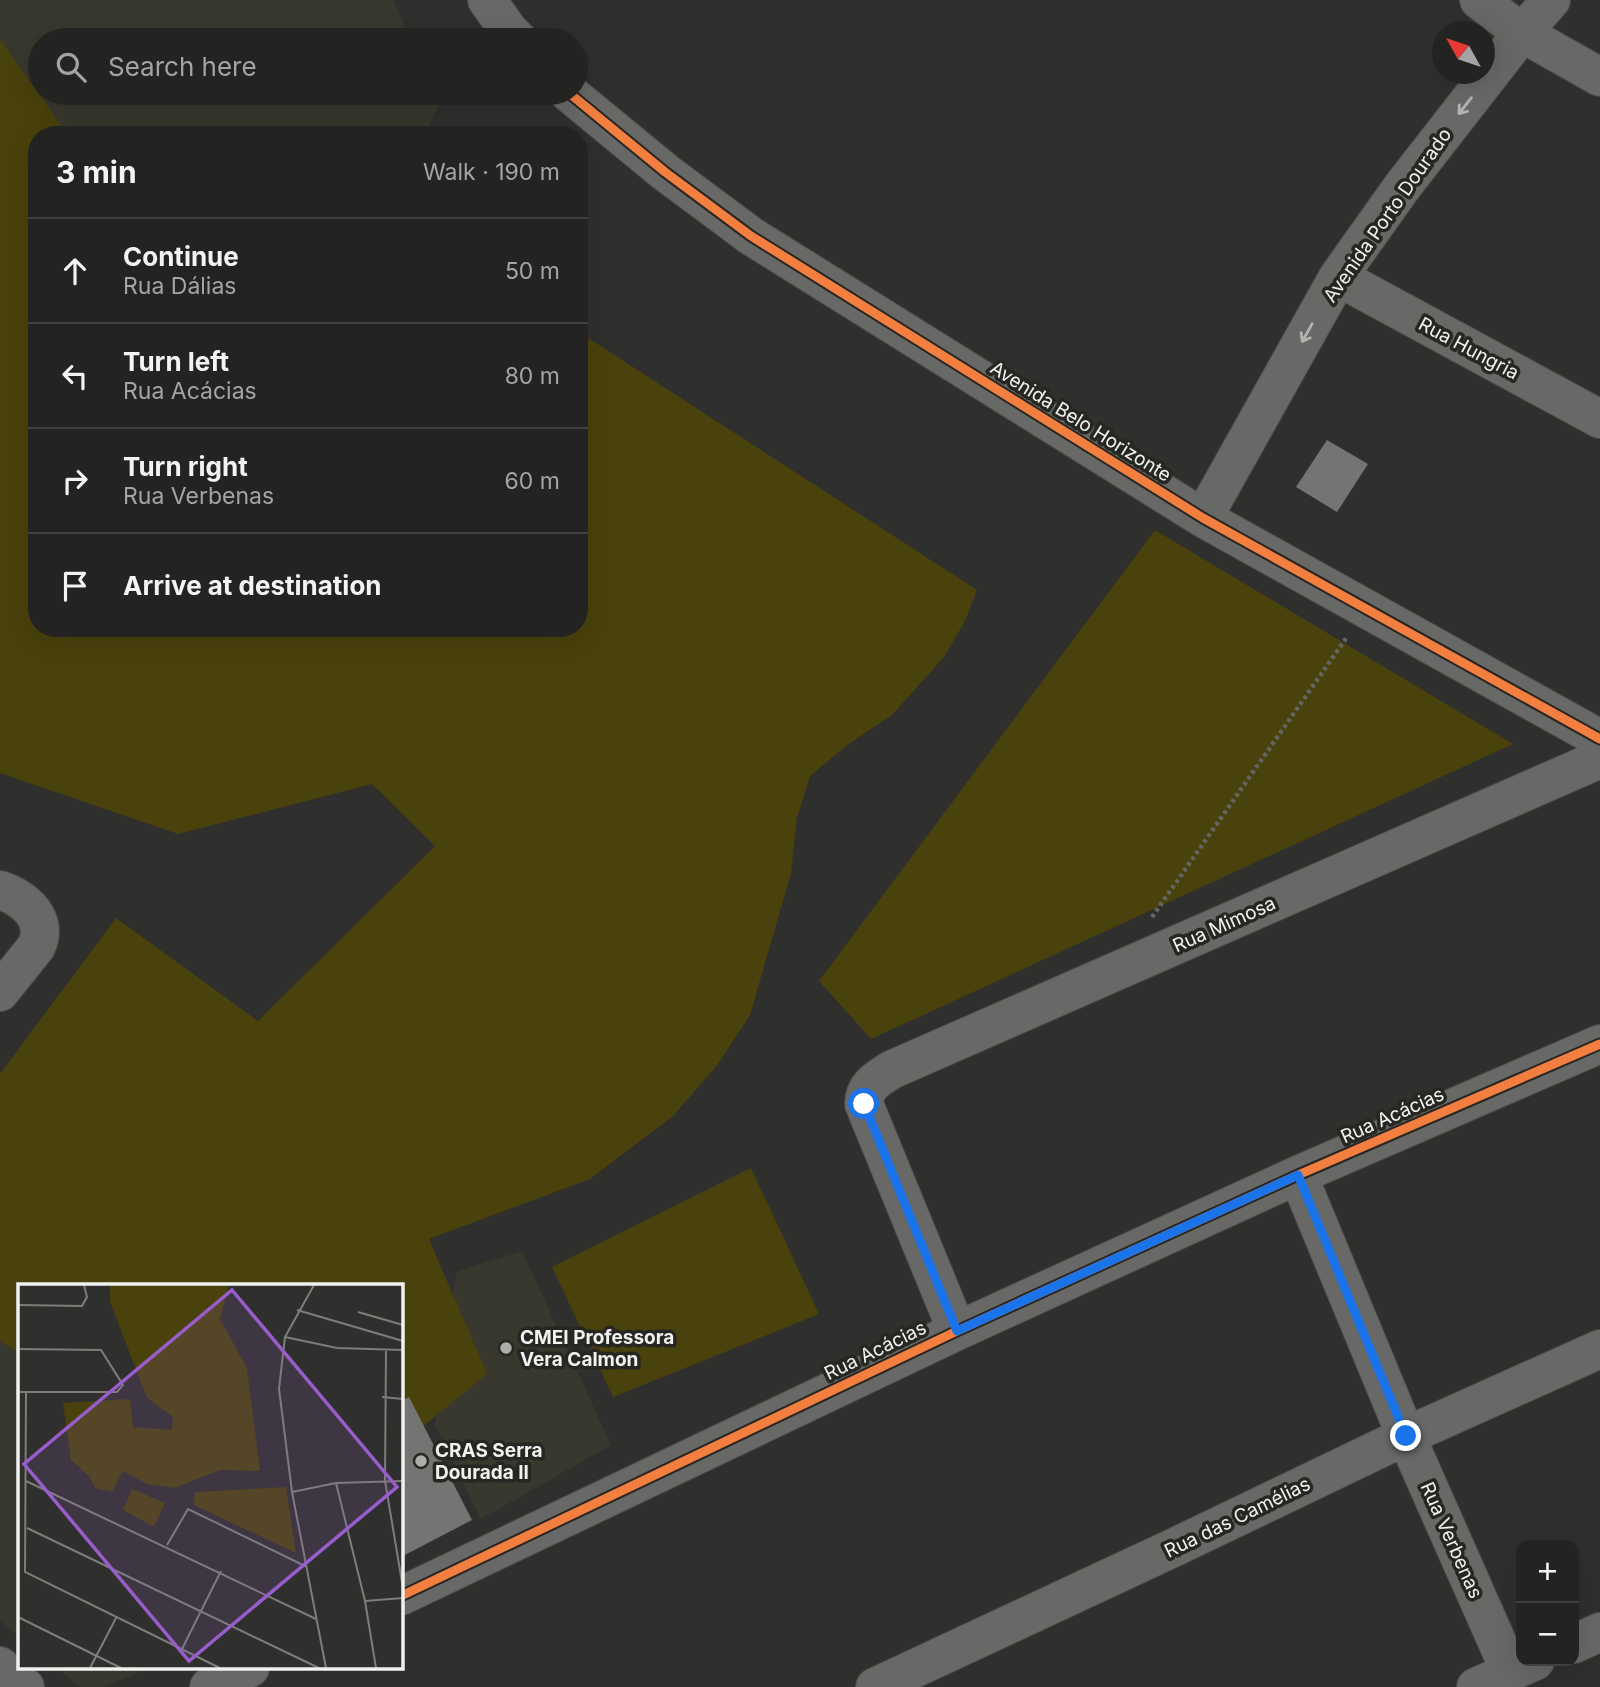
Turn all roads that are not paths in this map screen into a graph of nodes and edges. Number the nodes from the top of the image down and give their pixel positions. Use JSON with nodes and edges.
{"nodes":[{"id":1,"x":487,"y":0,"type":"edge"},
{"id":2,"x":1479,"y":0,"type":"edge"},
{"id":3,"x":1551,"y":0,"type":"edge"},
{"id":4,"x":507,"y":28,"type":"edge"},
{"id":5,"x":1522,"y":33,"type":"junction"},
{"id":6,"x":1600,"y":77,"type":"edge"},
{"id":7,"x":584,"y":105,"type":"edge"},
{"id":8,"x":1338,"y":277,"type":"junction"},
{"id":9,"x":1600,"y":419,"type":"edge"},
{"id":10,"x":1203,"y":518,"type":"junction"},
{"id":11,"x":1600,"y":739,"type":"edge"},
{"id":12,"x":1600,"y":758,"type":"edge"},
{"id":13,"x":0,"y":890,"type":"edge"},
{"id":14,"x":0,"y":992,"type":"edge"},
{"id":15,"x":1600,"y":1044,"type":"edge"},
{"id":16,"x":1298,"y":1175,"type":"junction"},
{"id":17,"x":957,"y":1331,"type":"junction"},
{"id":18,"x":1600,"y":1349,"type":"edge"},
{"id":19,"x":1406,"y":1436,"type":"junction"},
{"id":20,"x":402,"y":1596,"type":"edge"},
{"id":21,"x":1600,"y":1633,"type":"edge"},
{"id":22,"x":1579,"y":1642,"type":"edge"},
{"id":23,"x":1516,"y":1654,"type":"edge"},
{"id":24,"x":0,"y":1666,"type":"edge"},
{"id":25,"x":1522,"y":1666,"type":"edge"},
{"id":26,"x":246,"y":1670,"type":"edge"},
{"id":27,"x":25,"y":1687,"type":"edge"},
{"id":28,"x":209,"y":1687,"type":"edge"},
{"id":29,"x":875,"y":1687,"type":"edge"},
{"id":30,"x":1476,"y":1687,"type":"edge"}],
"edges":[{"from":1,"to":4,"type":"street"},
{"from":2,"to":5,"type":"street"},
{"from":3,"to":5,"type":"street","name":"Avenida Porto Dourado"},
{"from":5,"to":6,"type":"street"},
{"from":5,"to":8,"type":"street","name":"Avenida Porto Dourado","one_way":true},
{"from":7,"to":10,"type":"street","name":"Avenida Belo Horizonte"},
{"from":8,"to":9,"type":"street","name":"Rua Hungria"},
{"from":8,"to":10,"type":"street","name":"Avenida Porto Dourado","one_way":true},
{"from":10,"to":11,"type":"street","name":"Avenida Belo Horizonte"},
{"from":12,"to":17,"type":"street","name":"Rua Mimosa"},
{"from":13,"to":14,"type":"street"},
{"from":15,"to":16,"type":"street","name":"Rua Acácias"},
{"from":16,"to":17,"type":"street","name":"Rua Acácias"},
{"from":16,"to":19,"type":"street","name":"Rua Verbenas"},
{"from":17,"to":20,"type":"street","name":"Rua Acácias"},
{"from":18,"to":19,"type":"street","name":"Rua das Camélias"},
{"from":19,"to":23,"type":"street","name":"Rua Verbenas"},
{"from":19,"to":29,"type":"street","name":"Rua das Camélias"},
{"from":21,"to":22,"type":"street"},
{"from":24,"to":27,"type":"street"},
{"from":25,"to":30,"type":"street"},
{"from":26,"to":28,"type":"street"}]}
